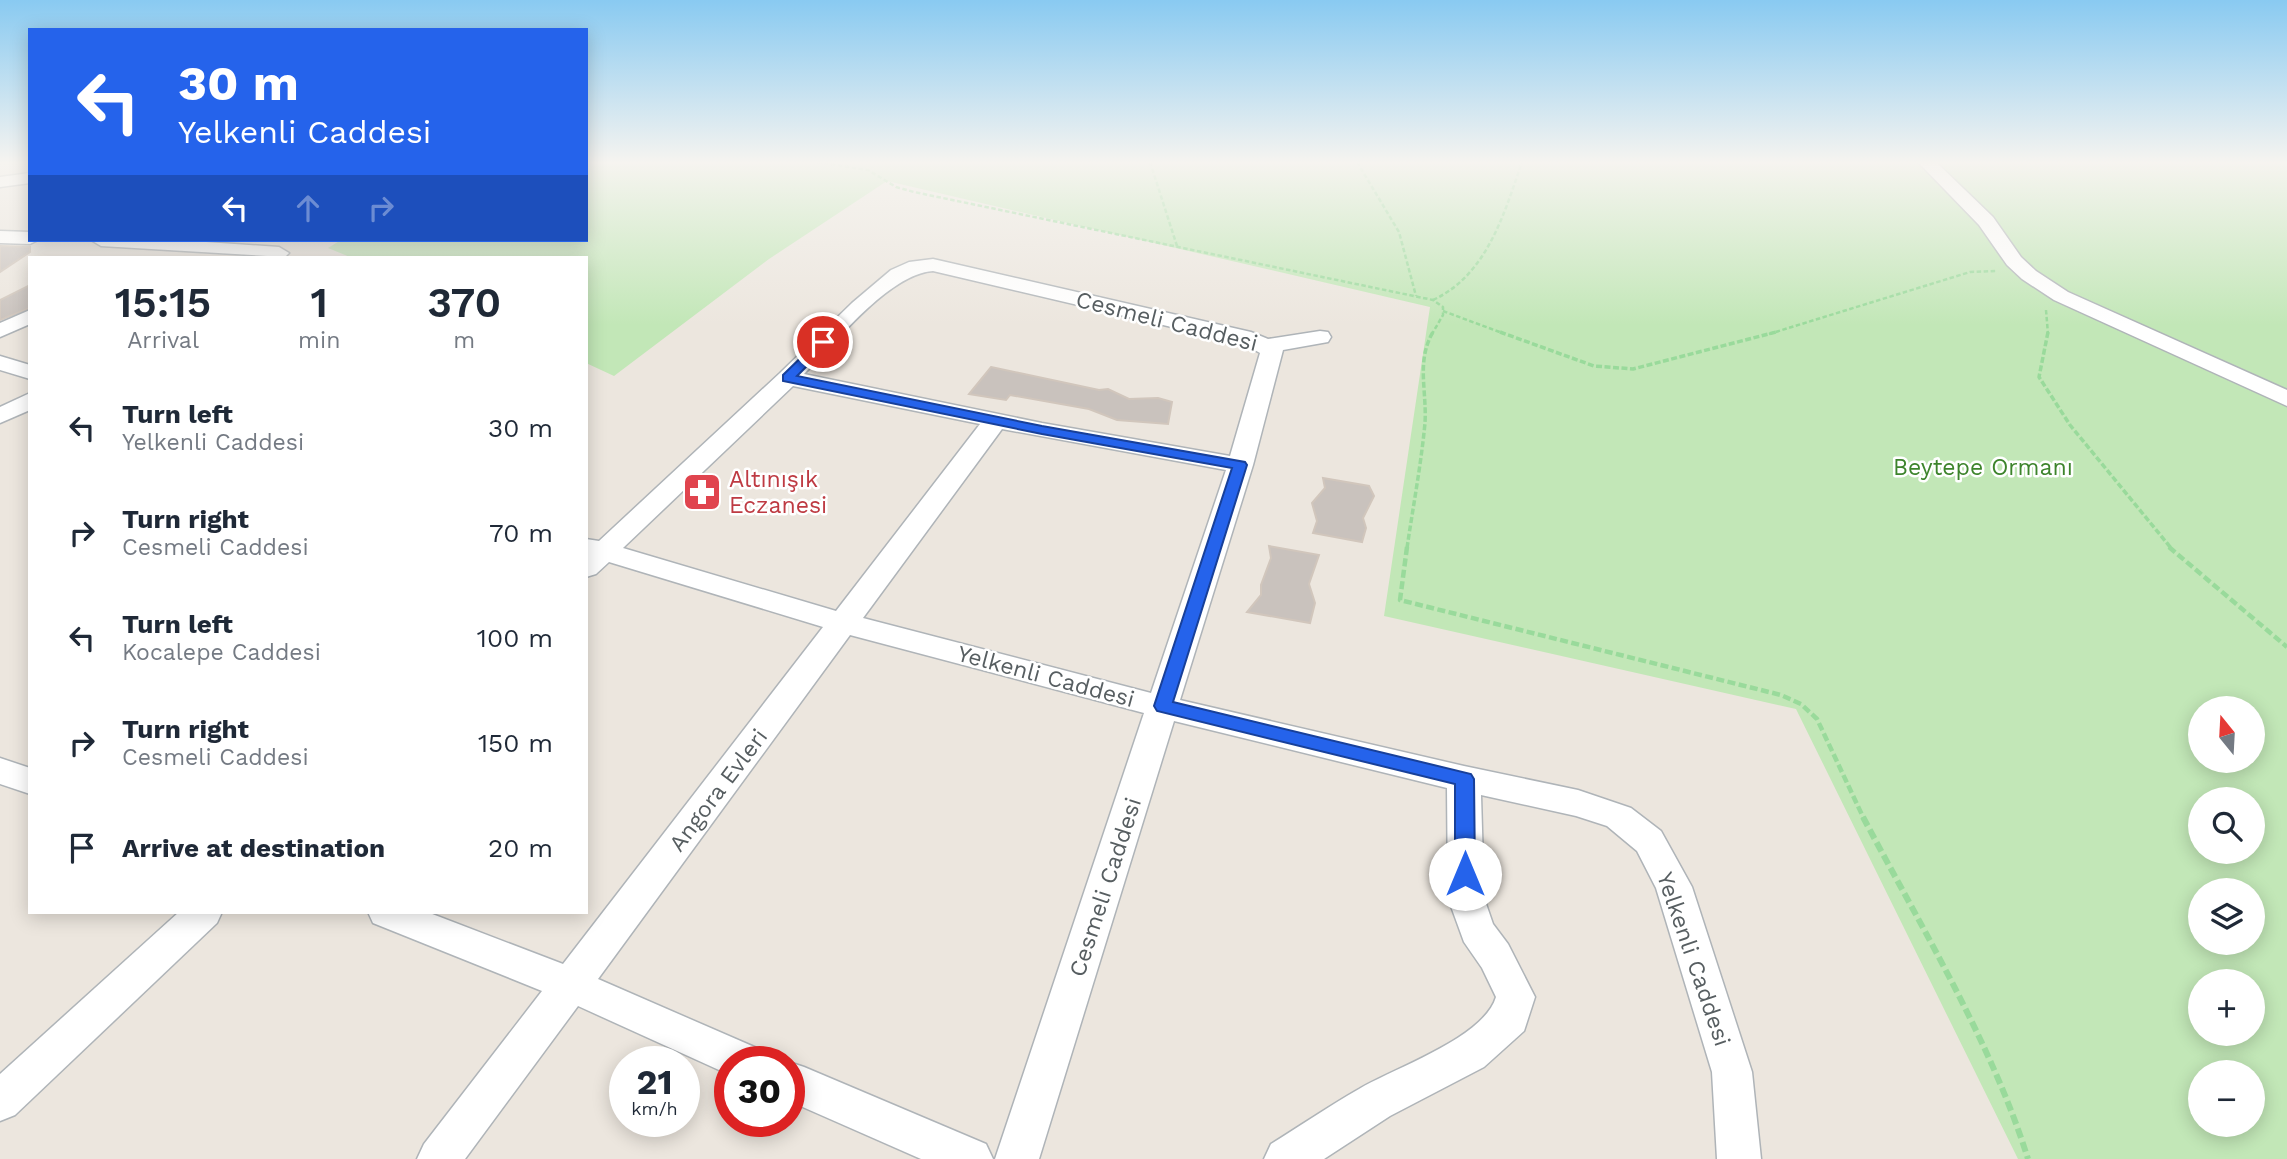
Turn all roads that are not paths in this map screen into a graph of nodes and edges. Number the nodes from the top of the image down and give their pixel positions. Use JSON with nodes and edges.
{"nodes":[{"id":1,"x":1982,"y":216,"type":"edge"},
{"id":2,"x":0,"y":237,"type":"edge"},
{"id":3,"x":28,"y":238,"type":"edge"},
{"id":4,"x":138,"y":242,"type":"edge"},
{"id":5,"x":175,"y":244,"type":"junction"},
{"id":6,"x":279,"y":253,"type":"dead end"},
{"id":7,"x":151,"y":256,"type":"edge"},
{"id":8,"x":28,"y":317,"type":"edge"},
{"id":9,"x":0,"y":331,"type":"edge"},
{"id":10,"x":1320,"y":337,"type":"dead end"},
{"id":11,"x":1267,"y":346,"type":"junction"},
{"id":12,"x":0,"y":363,"type":"edge"},
{"id":13,"x":28,"y":371,"type":"edge"},
{"id":14,"x":788,"y":378,"type":"junction"},
{"id":15,"x":2287,"y":399,"type":"edge"},
{"id":16,"x":28,"y":401,"type":"edge"},
{"id":17,"x":0,"y":416,"type":"edge"},
{"id":18,"x":996,"y":420,"type":"junction"},
{"id":19,"x":1240,"y":465,"type":"junction"},
{"id":20,"x":592,"y":556,"type":"edge"},
{"id":21,"x":843,"y":623,"type":"junction"},
{"id":22,"x":1163,"y":706,"type":"junction"},
{"id":23,"x":0,"y":771,"type":"edge"},
{"id":24,"x":1464,"y":779,"type":"junction"},
{"id":25,"x":28,"y":780,"type":"edge"},
{"id":26,"x":202,"y":914,"type":"edge"},
{"id":27,"x":391,"y":914,"type":"edge"},
{"id":28,"x":570,"y":985,"type":"junction"},
{"id":29,"x":714,"y":1048,"type":"edge"},
{"id":30,"x":805,"y":1088,"type":"edge"},
{"id":31,"x":0,"y":1101,"type":"edge"},
{"id":32,"x":439,"y":1159,"type":"edge"},
{"id":33,"x":971,"y":1159,"type":"edge"},
{"id":34,"x":1017,"y":1159,"type":"edge"},
{"id":35,"x":1286,"y":1159,"type":"edge"},
{"id":36,"x":1739,"y":1159,"type":"edge"}],
"edges":[{"from":1,"to":15,"type":"street"},
{"from":2,"to":3,"type":"street"},
{"from":4,"to":5,"type":"street"},
{"from":5,"to":6,"type":"street"},
{"from":5,"to":7,"type":"street"},
{"from":8,"to":9,"type":"street"},
{"from":10,"to":11,"type":"street"},
{"from":11,"to":14,"type":"street","name":"Cesmeli Caddesi"},
{"from":11,"to":19,"type":"street","name":"Cesmeli Caddesi"},
{"from":12,"to":13,"type":"street"},
{"from":14,"to":18,"type":"street"},
{"from":14,"to":20,"type":"street","name":"Cesmeli Caddesi"},
{"from":16,"to":17,"type":"street"},
{"from":18,"to":19,"type":"street"},
{"from":18,"to":21,"type":"street","name":"Angora Evleri"},
{"from":19,"to":22,"type":"street","name":"Cesmeli Caddesi"},
{"from":20,"to":21,"type":"street","name":"Yelkenli Caddesi"},
{"from":21,"to":22,"type":"street","name":"Yelkenli Caddesi"},
{"from":21,"to":28,"type":"street","name":"Angora Evleri"},
{"from":22,"to":24,"type":"street","name":"Yelkenli Caddesi"},
{"from":22,"to":34,"type":"street","name":"Cesmeli Caddesi"},
{"from":23,"to":25,"type":"street"},
{"from":24,"to":35,"type":"street"},
{"from":24,"to":36,"type":"street","name":"Yelkenli Caddesi"},
{"from":26,"to":31,"type":"street"},
{"from":27,"to":28,"type":"street"},
{"from":28,"to":29,"type":"street"},
{"from":28,"to":32,"type":"street","name":"Angora Evleri"},
{"from":30,"to":33,"type":"street"}]}
